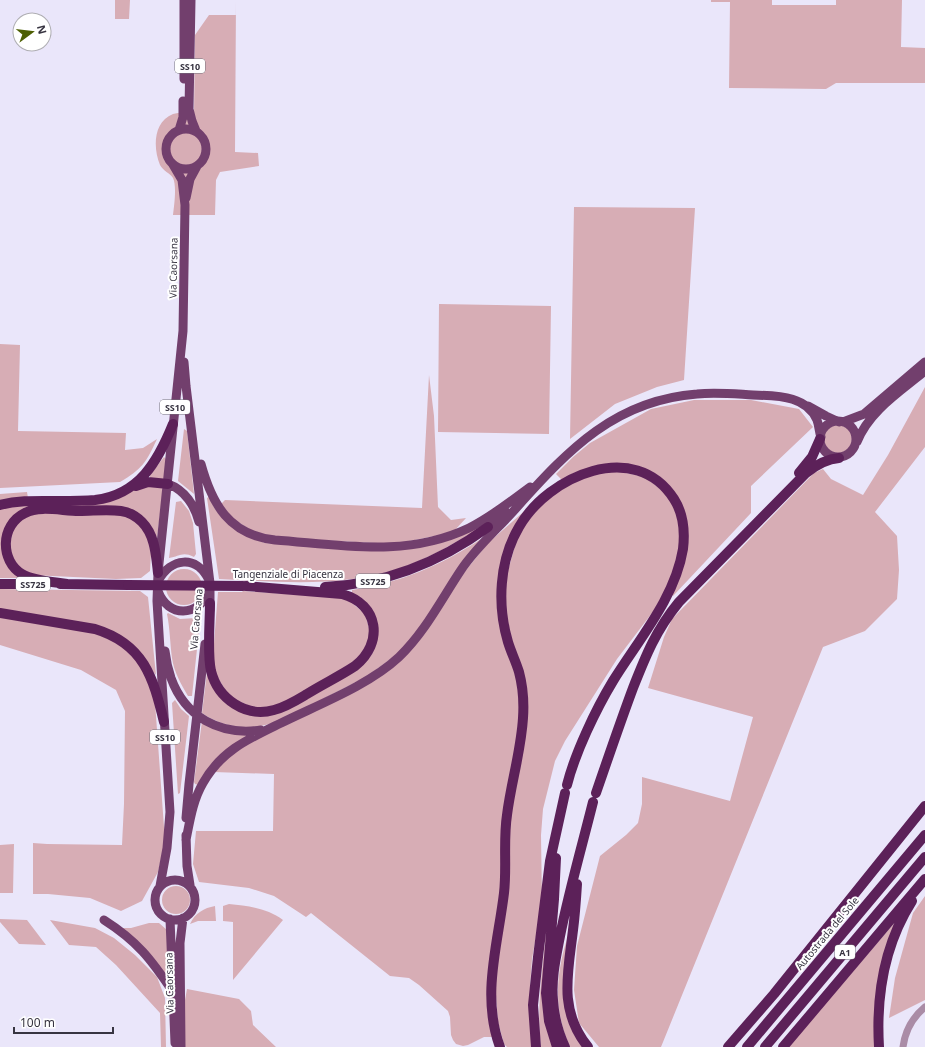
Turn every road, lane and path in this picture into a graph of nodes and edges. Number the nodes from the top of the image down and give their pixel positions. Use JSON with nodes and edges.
{"nodes":[{"id":1,"x":184,"y":0,"type":"edge"},
{"id":2,"x":191,"y":0,"type":"edge"},
{"id":3,"x":178,"y":130,"type":"junction"},
{"id":4,"x":196,"y":131,"type":"junction"},
{"id":5,"x":172,"y":163,"type":"junction"},
{"id":6,"x":197,"y":166,"type":"junction"},
{"id":7,"x":185,"y":205,"type":"junction"},
{"id":8,"x":183,"y":331,"type":"junction"},
{"id":9,"x":925,"y":362,"type":"edge"},
{"id":10,"x":925,"y":371,"type":"edge"},
{"id":11,"x":803,"y":403,"type":"junction"},
{"id":12,"x":841,"y":422,"type":"junction"},
{"id":13,"x":173,"y":424,"type":"junction"},
{"id":14,"x":192,"y":430,"type":"junction"},
{"id":15,"x":820,"y":438,"type":"junction"},
{"id":16,"x":856,"y":445,"type":"junction"},
{"id":17,"x":839,"y":458,"type":"junction"},
{"id":18,"x":544,"y":477,"type":"junction"},
{"id":19,"x":168,"y":484,"type":"junction"},
{"id":20,"x":124,"y":491,"type":"junction"},
{"id":21,"x":0,"y":505,"type":"edge"},
{"id":22,"x":488,"y":527,"type":"joint"},
{"id":23,"x":208,"y":559,"type":"junction"},
{"id":24,"x":158,"y":581,"type":"junction"},
{"id":25,"x":0,"y":584,"type":"edge"},
{"id":26,"x":67,"y":584,"type":"junction"},
{"id":27,"x":211,"y":586,"type":"junction"},
{"id":28,"x":244,"y":586,"type":"junction"},
{"id":29,"x":210,"y":603,"type":"junction"},
{"id":30,"x":157,"y":608,"type":"junction"},
{"id":31,"x":0,"y":614,"type":"edge"},
{"id":32,"x":638,"y":642,"type":"junction"},
{"id":33,"x":197,"y":715,"type":"junction"},
{"id":34,"x":164,"y":722,"type":"junction"},
{"id":35,"x":273,"y":727,"type":"junction"},
{"id":36,"x":925,"y":806,"type":"edge"},
{"id":37,"x":558,"y":828,"type":"junction"},
{"id":38,"x":924,"y":836,"type":"edge"},
{"id":39,"x":186,"y":840,"type":"junction"},
{"id":40,"x":925,"y":857,"type":"edge"},
{"id":41,"x":578,"y":860,"type":"junction"},
{"id":42,"x":925,"y":879,"type":"edge"},
{"id":43,"x":925,"y":883,"type":"edge"},
{"id":44,"x":190,"y":885,"type":"junction"},
{"id":45,"x":160,"y":886,"type":"junction"},
{"id":46,"x":183,"y":918,"type":"junction"},
{"id":47,"x":170,"y":919,"type":"junction"},
{"id":48,"x":104,"y":920,"type":"dead end"},
{"id":49,"x":173,"y":992,"type":"junction"},
{"id":50,"x":925,"y":1007,"type":"edge"},
{"id":51,"x":175,"y":1047,"type":"edge"},
{"id":52,"x":181,"y":1047,"type":"edge"},
{"id":53,"x":500,"y":1047,"type":"edge"},
{"id":54,"x":536,"y":1047,"type":"edge"},
{"id":55,"x":557,"y":1047,"type":"edge"},
{"id":56,"x":565,"y":1047,"type":"edge"},
{"id":57,"x":588,"y":1047,"type":"edge"},
{"id":58,"x":728,"y":1047,"type":"edge"},
{"id":59,"x":747,"y":1047,"type":"edge"},
{"id":60,"x":765,"y":1047,"type":"edge"},
{"id":61,"x":783,"y":1047,"type":"edge"},
{"id":62,"x":879,"y":1047,"type":"edge"},
{"id":63,"x":903,"y":1047,"type":"edge"}],
"edges":[{"from":1,"to":3,"type":"main road","number":"SS10"},
{"from":2,"to":4,"type":"main road","number":"SS10"},
{"from":3,"to":4,"type":"main road"},
{"from":3,"to":5,"type":"main road"},
{"from":4,"to":6,"type":"main road"},
{"from":5,"to":6,"type":"main road"},
{"from":5,"to":7,"type":"main road","number":"SS10"},
{"from":6,"to":7,"type":"main road","number":"SS10"},
{"from":7,"to":8,"type":"main road","name":"Via Caorsana","number":"SS10"},
{"from":8,"to":13,"type":"main road","name":"Via Caorsana","number":"SS10"},
{"from":8,"to":14,"type":"main road","name":"Via Caorsana","number":"SS10"},
{"from":9,"to":12,"type":"main road"},
{"from":10,"to":16,"type":"main road"},
{"from":11,"to":12,"type":"main road"},
{"from":11,"to":15,"type":"main road"},
{"from":11,"to":18,"type":"main road"},
{"from":12,"to":15,"type":"main road"},
{"from":12,"to":16,"type":"main road"},
{"from":13,"to":19,"type":"main road","name":"Via Caorsana","number":"SS10"},
{"from":13,"to":20,"type":"highway"},
{"from":14,"to":18,"type":"main road"},
{"from":14,"to":23,"type":"main road","name":"Via Caorsana","number":"SS10"},
{"from":15,"to":17,"type":"main road"},
{"from":15,"to":32,"type":"highway"},
{"from":16,"to":17,"type":"main road"},
{"from":17,"to":41,"type":"highway"},
{"from":18,"to":22,"type":"main road","name":"Tangenziale di Piacenza","number":"SS725"},
{"from":18,"to":35,"type":"main road"},
{"from":19,"to":20,"type":"highway"},
{"from":19,"to":23,"type":"main road"},
{"from":19,"to":24,"type":"main road","number":"SS10"},
{"from":20,"to":21,"type":"highway"},
{"from":22,"to":28,"type":"highway","name":"Tangenziale di Piacenza","number":"SS725"},
{"from":23,"to":27,"type":"main road","name":"Via Caorsana","number":"SS10"},
{"from":24,"to":26,"type":"highway"},
{"from":24,"to":27,"type":"main road"},
{"from":24,"to":27,"type":"main road"},
{"from":24,"to":30,"type":"main road","number":"SS10"},
{"from":25,"to":26,"type":"highway","name":"Tangenziale di Piacenza","number":"SS725"},
{"from":26,"to":28,"type":"highway","name":"Tangenziale di Piacenza","number":"SS725","bridge":true},
{"from":27,"to":29,"type":"main road","name":"Via Caorsana","number":"SS10"},
{"from":28,"to":29,"type":"highway"},
{"from":29,"to":33,"type":"main road","name":"Via Caorsana","number":"SS10"},
{"from":30,"to":33,"type":"main road"},
{"from":30,"to":34,"type":"main road","number":"SS10"},
{"from":31,"to":34,"type":"highway"},
{"from":32,"to":37,"type":"highway"},
{"from":32,"to":53,"type":"highway"},
{"from":33,"to":35,"type":"main road"},
{"from":33,"to":39,"type":"main road","name":"Via Caorsana","number":"SS10"},
{"from":34,"to":45,"type":"main road","number":"SS10"},
{"from":35,"to":39,"type":"main road"},
{"from":36,"to":58,"type":"highway"},
{"from":37,"to":54,"type":"highway"},
{"from":37,"to":55,"type":"highway"},
{"from":38,"to":59,"type":"highway","name":"Autostrada del Sole","number":"A1"},
{"from":39,"to":44,"type":"main road","name":"Via Caorsana","number":"SS10"},
{"from":40,"to":60,"type":"highway","number":"A1"},
{"from":41,"to":56,"type":"highway"},
{"from":41,"to":57,"type":"highway"},
{"from":42,"to":61,"type":"highway"},
{"from":43,"to":62,"type":"highway"},
{"from":44,"to":45,"type":"main road"},
{"from":44,"to":46,"type":"main road"},
{"from":45,"to":47,"type":"main road"},
{"from":46,"to":47,"type":"main road"},
{"from":46,"to":52,"type":"main road","name":"Via Caorsana"},
{"from":47,"to":49,"type":"main road","name":"Via Caorsana"},
{"from":48,"to":49,"type":"main road"},
{"from":49,"to":51,"type":"main road","name":"Via Caorsana"},
{"from":50,"to":63,"type":"street"}]}
